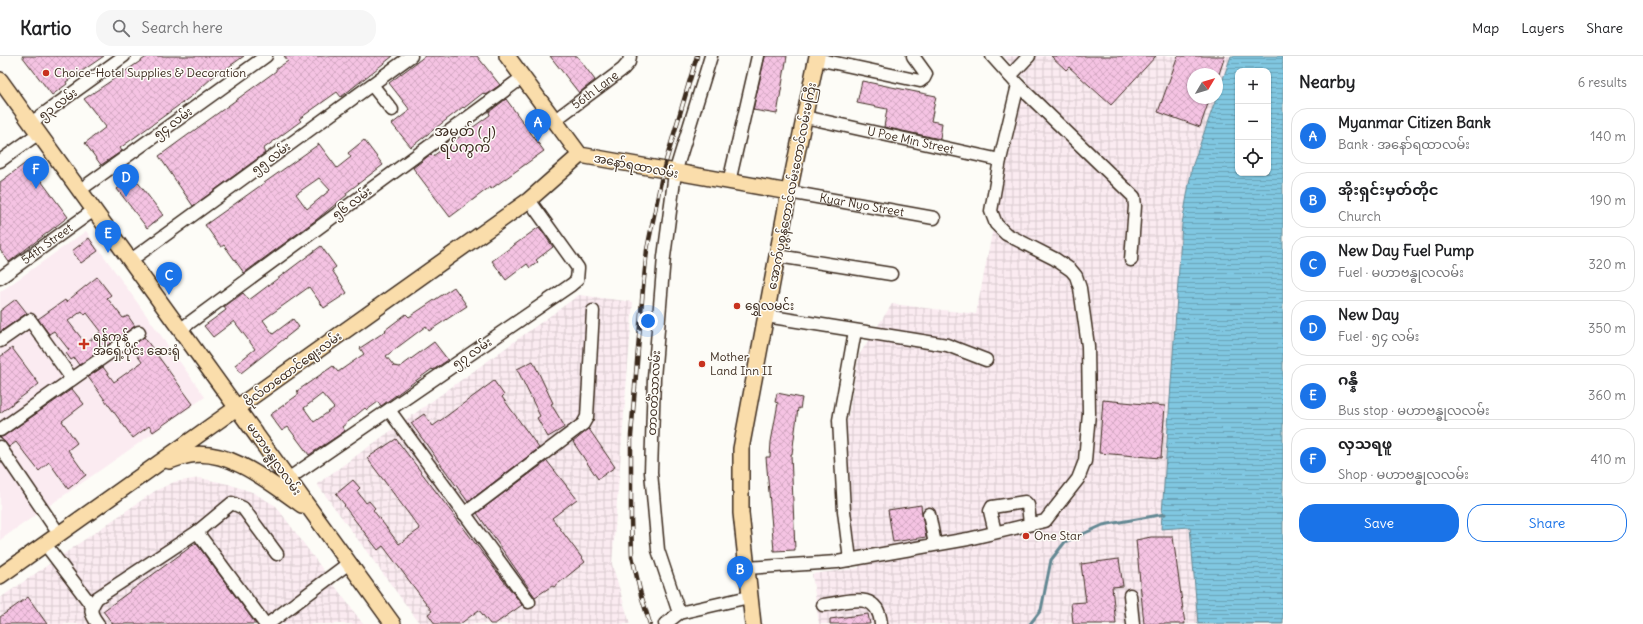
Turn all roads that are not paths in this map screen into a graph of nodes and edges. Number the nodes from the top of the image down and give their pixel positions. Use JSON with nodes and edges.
{"nodes":[{"id":1,"x":124,"y":56,"type":"edge"},
{"id":2,"x":266,"y":56,"type":"edge"},
{"id":3,"x":411,"y":56,"type":"edge"},
{"id":4,"x":507,"y":56,"type":"edge"},
{"id":5,"x":630,"y":56,"type":"edge"},
{"id":6,"x":711,"y":56,"type":"edge"},
{"id":7,"x":758,"y":56,"type":"edge"},
{"id":8,"x":913,"y":56,"type":"edge"},
{"id":9,"x":992,"y":56,"type":"edge"},
{"id":10,"x":1029,"y":56,"type":"edge"},
{"id":11,"x":817,"y":58,"type":"edge"},
{"id":12,"x":1010,"y":76,"type":"junction"},
{"id":13,"x":523,"y":77,"type":"junction"},
{"id":14,"x":0,"y":80,"type":"edge"},
{"id":15,"x":372,"y":85,"type":"junction"},
{"id":16,"x":1018,"y":85,"type":"junction"},
{"id":17,"x":392,"y":110,"type":"dead end"},
{"id":18,"x":805,"y":116,"type":"junction"},
{"id":19,"x":554,"y":120,"type":"junction"},
{"id":20,"x":35,"y":128,"type":"junction"},
{"id":21,"x":580,"y":155,"type":"junction"},
{"id":22,"x":1000,"y":160,"type":"junction"},
{"id":23,"x":0,"y":161,"type":"edge"},
{"id":24,"x":675,"y":173,"type":"junction"},
{"id":25,"x":729,"y":182,"type":"junction"},
{"id":26,"x":80,"y":190,"type":"junction"},
{"id":27,"x":789,"y":192,"type":"junction"},
{"id":28,"x":529,"y":200,"type":"junction"},
{"id":29,"x":94,"y":210,"type":"junction"},
{"id":30,"x":934,"y":218,"type":"dead end"},
{"id":31,"x":778,"y":256,"type":"junction"},
{"id":32,"x":131,"y":260,"type":"junction"},
{"id":33,"x":1131,"y":260,"type":"dead end"},
{"id":34,"x":2,"y":274,"type":"edge"},
{"id":35,"x":891,"y":274,"type":"dead end"},
{"id":36,"x":592,"y":312,"type":"dead end"},
{"id":37,"x":766,"y":316,"type":"junction"},
{"id":38,"x":181,"y":329,"type":"junction"},
{"id":39,"x":855,"y":331,"type":"junction"},
{"id":40,"x":139,"y":332,"type":"dead end"},
{"id":41,"x":0,"y":341,"type":"edge"},
{"id":42,"x":986,"y":360,"type":"dead end"},
{"id":43,"x":72,"y":379,"type":"junction"},
{"id":44,"x":238,"y":408,"type":"junction"},
{"id":45,"x":388,"y":410,"type":"junction"},
{"id":46,"x":0,"y":430,"type":"edge"},
{"id":47,"x":0,"y":447,"type":"edge"},
{"id":48,"x":151,"y":468,"type":"junction"},
{"id":49,"x":288,"y":479,"type":"junction"},
{"id":50,"x":310,"y":510,"type":"junction"},
{"id":51,"x":464,"y":514,"type":"junction"},
{"id":52,"x":929,"y":514,"type":"dead end"},
{"id":53,"x":1030,"y":524,"type":"junction"},
{"id":54,"x":197,"y":532,"type":"junction"},
{"id":55,"x":995,"y":532,"type":"junction"},
{"id":56,"x":59,"y":534,"type":"junction"},
{"id":57,"x":45,"y":544,"type":"junction"},
{"id":58,"x":935,"y":544,"type":"junction"},
{"id":59,"x":277,"y":554,"type":"dead end"},
{"id":60,"x":850,"y":560,"type":"junction"},
{"id":61,"x":349,"y":564,"type":"junction"},
{"id":62,"x":747,"y":568,"type":"junction"},
{"id":63,"x":0,"y":576,"type":"edge"},
{"id":64,"x":1130,"y":595,"type":"dead end"},
{"id":65,"x":749,"y":597,"type":"junction"},
{"id":66,"x":529,"y":602,"type":"dead end"},
{"id":67,"x":823,"y":605,"type":"dead end"},
{"id":68,"x":92,"y":606,"type":"junction"},
{"id":69,"x":679,"y":613,"type":"junction"},
{"id":70,"x":98,"y":624,"type":"edge"},
{"id":71,"x":266,"y":624,"type":"edge"},
{"id":72,"x":392,"y":624,"type":"edge"},
{"id":73,"x":665,"y":624,"type":"edge"},
{"id":74,"x":753,"y":624,"type":"edge"},
{"id":75,"x":881,"y":624,"type":"edge"},
{"id":76,"x":1132,"y":624,"type":"edge"}],
"edges":[{"from":1,"to":20,"type":"street","name":"၅၃ လမ်း"},
{"from":2,"to":26,"type":"street","name":"၅၄ လမ်း"},
{"from":3,"to":15,"type":"street","name":"၅၅ လမ်း"},
{"from":4,"to":13,"type":"main road","name":"အနော်ရထာလမ်း"},
{"from":5,"to":19,"type":"street","name":"56th Lane"},
{"from":6,"to":24,"type":"street","name":"တာဝတိံသာလမ်း"},
{"from":7,"to":25,"type":"street"},
{"from":8,"to":11,"type":"street"},
{"from":9,"to":12,"type":"street"},
{"from":10,"to":12,"type":"street"},
{"from":11,"to":18,"type":"main road","name":"အောက်ပုစွန်တောင်လမ်းတောင်လမ်းမကြီး"},
{"from":12,"to":16,"type":"street"},
{"from":13,"to":19,"type":"main road","name":"အနော်ရထာလမ်း"},
{"from":13,"to":38,"type":"street","name":"၅၆ လမ်း"},
{"from":14,"to":20,"type":"main road","name":"မဟာဗန္ဓုလလမ်း"},
{"from":15,"to":17,"type":"street"},
{"from":15,"to":32,"type":"street","name":"၅၅ လမ်း"},
{"from":16,"to":22,"type":"street"},
{"from":16,"to":33,"type":"street"},
{"from":18,"to":22,"type":"street","name":"U Poe Min Street"},
{"from":18,"to":27,"type":"main road","name":"အောက်ပုစွန်တောင်လမ်းတောင်လမ်းမကြီး"},
{"from":19,"to":21,"type":"main road","name":"အနော်ရထာလမ်း"},
{"from":20,"to":23,"type":"street","name":"၅၃ လမ်း"},
{"from":20,"to":26,"type":"main road","name":"မဟာဗန္ဓုလလမ်း"},
{"from":21,"to":24,"type":"main road","name":"အနော်ရထာလမ်း"},
{"from":21,"to":28,"type":"main road","name":"ဗိုလ်တထောင်ဈေးလမ်း"},
{"from":22,"to":53,"type":"street"},
{"from":24,"to":25,"type":"main road","name":"အနော်ရထာလမ်း"},
{"from":24,"to":69,"type":"street","name":"တာဝတိံသာလမ်း"},
{"from":25,"to":27,"type":"main road","name":"အနော်ရထာလမ်း"},
{"from":26,"to":29,"type":"main road","name":"မဟာဗန္ဓုလလမ်း"},
{"from":27,"to":30,"type":"street","name":"Kyar Nyo Street"},
{"from":27,"to":31,"type":"main road","name":"အောက်ပုစွန်တောင်လမ်းတောင်လမ်းမကြီး"},
{"from":28,"to":44,"type":"main road","name":"ဗိုလ်တထောင်ဈေးလမ်း"},
{"from":28,"to":45,"type":"street","name":"၅၇ လမ်း"},
{"from":29,"to":32,"type":"main road","name":"မဟာဗန္ဓုလလမ်း"},
{"from":29,"to":34,"type":"street","name":"54th Street"},
{"from":31,"to":35,"type":"street"},
{"from":31,"to":37,"type":"main road","name":"အောက်ပုစွန်တောင်လမ်းတောင်လမ်းမကြီး"},
{"from":32,"to":38,"type":"main road","name":"မဟာဗန္ဓုလလမ်း"},
{"from":36,"to":51,"type":"street"},
{"from":37,"to":39,"type":"street"},
{"from":37,"to":62,"type":"main road","name":"အောက်ပုစွန်တောင်လမ်းတောင်လမ်းမကြီး"},
{"from":38,"to":44,"type":"main road","name":"မဟာဗန္ဓုလလမ်း"},
{"from":39,"to":42,"type":"street"},
{"from":39,"to":60,"type":"street"},
{"from":40,"to":43,"type":"street"},
{"from":41,"to":43,"type":"street"},
{"from":43,"to":46,"type":"street"},
{"from":44,"to":48,"type":"main road","name":"ဗိုလ်တထောင်ဈေးလမ်း"},
{"from":44,"to":49,"type":"main road","name":"မဟာဗန္ဓုလလမ်း"},
{"from":45,"to":49,"type":"street","name":"၅၇ လမ်း"},
{"from":45,"to":51,"type":"street"},
{"from":47,"to":56,"type":"street"},
{"from":48,"to":50,"type":"main road"},
{"from":48,"to":56,"type":"main road","name":"ဗိုလ်တထောင်ဈေးလမ်း"},
{"from":49,"to":50,"type":"main road","name":"မဟာဗန္ဓုလလမ်း"},
{"from":50,"to":61,"type":"main road","name":"မဟာဗန္ဓုလလမ်း"},
{"from":51,"to":66,"type":"street"},
{"from":52,"to":58,"type":"street"},
{"from":53,"to":55,"type":"street"},
{"from":53,"to":55,"type":"street"},
{"from":54,"to":59,"type":"street"},
{"from":54,"to":68,"type":"street"},
{"from":54,"to":71,"type":"street"},
{"from":55,"to":58,"type":"street"},
{"from":56,"to":57,"type":"main road","name":"ဗိုလ်တထောင်ဈေးလမ်း"},
{"from":57,"to":63,"type":"main road","name":"ဗိုလ်တထောင်ဈေးလမ်း"},
{"from":57,"to":68,"type":"street"},
{"from":58,"to":60,"type":"street"},
{"from":60,"to":62,"type":"street"},
{"from":61,"to":71,"type":"street"},
{"from":61,"to":72,"type":"main road","name":"မဟာဗန္ဓုလလမ်း"},
{"from":62,"to":65,"type":"main road","name":"အောက်ပုစွန်တောင်လမ်းတောင်လမ်းမကြီး"},
{"from":64,"to":76,"type":"street"},
{"from":65,"to":69,"type":"street"},
{"from":65,"to":74,"type":"main road","name":"အောက်ပုစွန်တောင်လမ်းတောင်လမ်းမကြီး"},
{"from":67,"to":75,"type":"street"},
{"from":68,"to":70,"type":"street"},
{"from":69,"to":73,"type":"street"}]}
